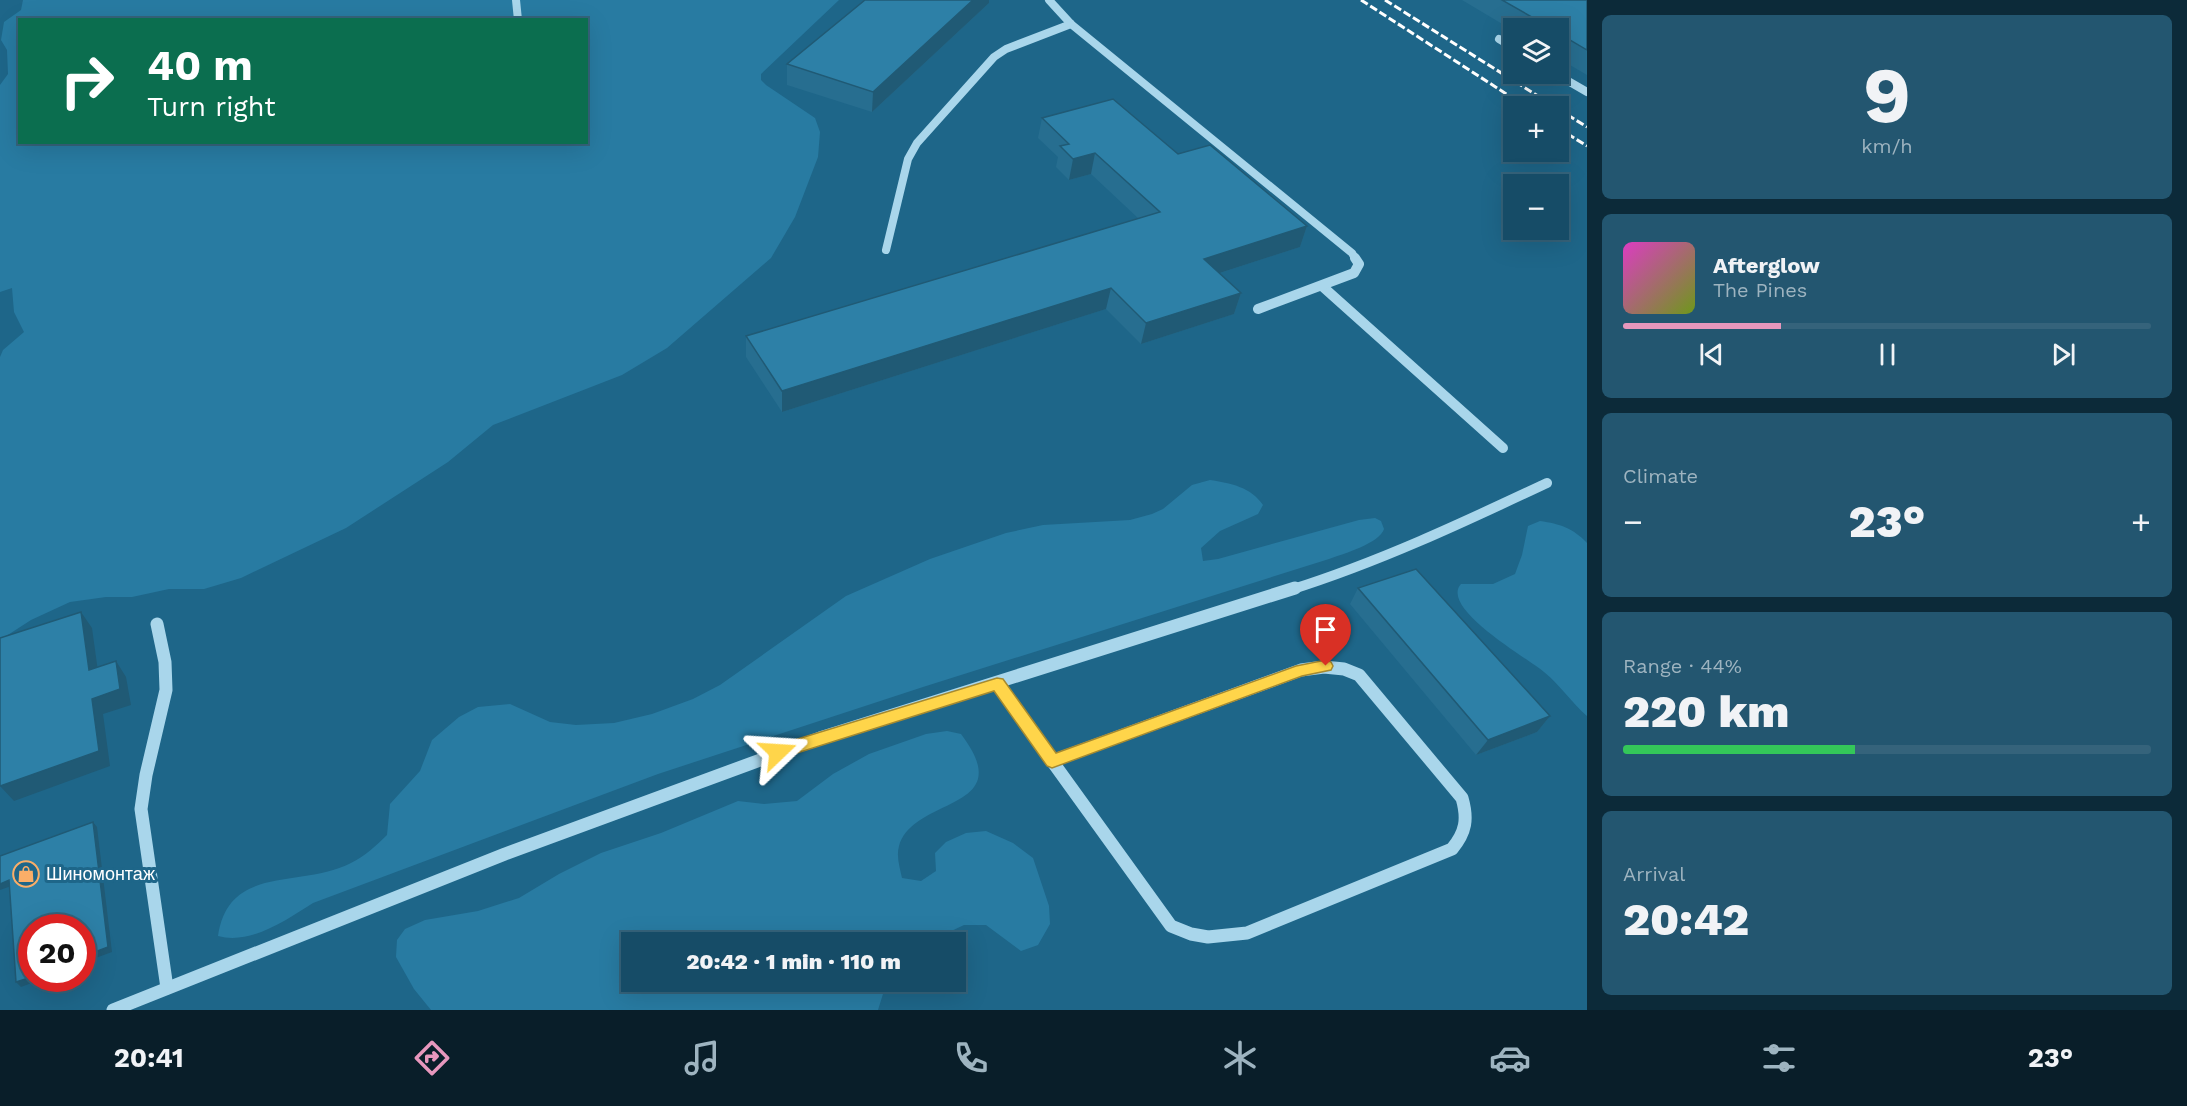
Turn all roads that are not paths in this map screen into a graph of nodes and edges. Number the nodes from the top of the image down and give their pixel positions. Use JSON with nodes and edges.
{"nodes":[{"id":1,"x":516,"y":0,"type":"edge"},
{"id":2,"x":1049,"y":0,"type":"edge"},
{"id":3,"x":518,"y":18,"type":"edge"},
{"id":4,"x":1071,"y":24,"type":"junction"},
{"id":5,"x":1499,"y":39,"type":"dead end"},
{"id":6,"x":1503,"y":41,"type":"edge"},
{"id":7,"x":1569,"y":82,"type":"edge"},
{"id":8,"x":1587,"y":92,"type":"edge"},
{"id":9,"x":886,"y":250,"type":"dead end"},
{"id":10,"x":1322,"y":286,"type":"junction"},
{"id":11,"x":1258,"y":309,"type":"dead end"},
{"id":12,"x":1503,"y":448,"type":"dead end"},
{"id":13,"x":1547,"y":483,"type":"dead end"},
{"id":14,"x":157,"y":624,"type":"dead end"},
{"id":15,"x":997,"y":684,"type":"junction"},
{"id":16,"x":1052,"y":761,"type":"junction"},
{"id":17,"x":167,"y":988,"type":"junction"},
{"id":18,"x":113,"y":1010,"type":"edge"}],
"edges":[{"from":1,"to":3,"type":"lane"},
{"from":2,"to":4,"type":"lane"},
{"from":4,"to":9,"type":"lane"},
{"from":4,"to":10,"type":"lane"},
{"from":5,"to":6,"type":"lane"},
{"from":7,"to":8,"type":"lane"},
{"from":10,"to":11,"type":"lane"},
{"from":10,"to":12,"type":"lane"},
{"from":13,"to":15,"type":"lane"},
{"from":14,"to":17,"type":"lane"},
{"from":15,"to":16,"type":"lane"},
{"from":15,"to":17,"type":"lane"},
{"from":16,"to":16,"type":"lane"},
{"from":17,"to":18,"type":"lane"}]}
